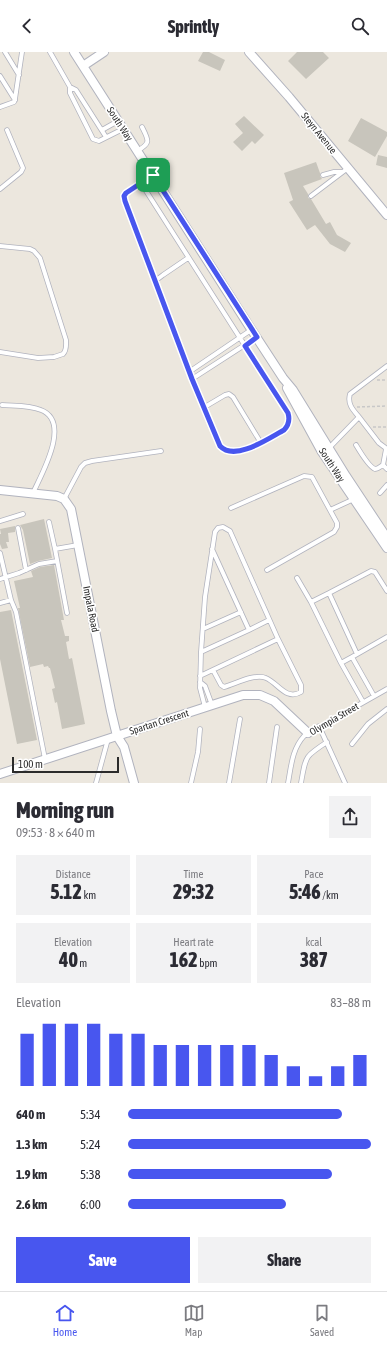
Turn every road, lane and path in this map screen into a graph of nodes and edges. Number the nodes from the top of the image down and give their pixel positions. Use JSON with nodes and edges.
{"nodes":[{"id":1,"x":5,"y":52,"type":"edge"},
{"id":2,"x":22,"y":52,"type":"edge"},
{"id":3,"x":50,"y":52,"type":"edge"},
{"id":4,"x":74,"y":52,"type":"edge"},
{"id":5,"x":104,"y":52,"type":"edge"},
{"id":6,"x":249,"y":52,"type":"edge"},
{"id":7,"x":82,"y":66,"type":"junction"},
{"id":8,"x":0,"y":76,"type":"edge"},
{"id":9,"x":19,"y":76,"type":"junction"},
{"id":10,"x":70,"y":87,"type":"junction"},
{"id":11,"x":15,"y":100,"type":"junction"},
{"id":12,"x":0,"y":107,"type":"edge"},
{"id":13,"x":118,"y":121,"type":"junction"},
{"id":14,"x":142,"y":127,"type":"dead end"},
{"id":15,"x":123,"y":129,"type":"junction"},
{"id":16,"x":7,"y":130,"type":"dead end"},
{"id":17,"x":102,"y":130,"type":"junction"},
{"id":18,"x":106,"y":137,"type":"junction"},
{"id":19,"x":137,"y":151,"type":"junction"},
{"id":20,"x":346,"y":170,"type":"junction"},
{"id":21,"x":153,"y":175,"type":"junction"},
{"id":22,"x":323,"y":175,"type":"dead end"},
{"id":23,"x":142,"y":183,"type":"junction"},
{"id":24,"x":0,"y":189,"type":"edge"},
{"id":25,"x":311,"y":196,"type":"dead end"},
{"id":26,"x":387,"y":215,"type":"edge"},
{"id":27,"x":0,"y":246,"type":"edge"},
{"id":28,"x":188,"y":258,"type":"junction"},
{"id":29,"x":155,"y":281,"type":"junction"},
{"id":30,"x":252,"y":329,"type":"junction"},
{"id":31,"x":257,"y":337,"type":"junction"},
{"id":32,"x":239,"y":338,"type":"junction"},
{"id":33,"x":245,"y":346,"type":"junction"},
{"id":34,"x":0,"y":352,"type":"edge"},
{"id":35,"x":387,"y":366,"type":"edge"},
{"id":36,"x":189,"y":372,"type":"junction"},
{"id":37,"x":192,"y":379,"type":"junction"},
{"id":38,"x":2,"y":406,"type":"dead end"},
{"id":39,"x":387,"y":406,"type":"edge"},
{"id":40,"x":351,"y":407,"type":"junction"},
{"id":41,"x":203,"y":408,"type":"junction"},
{"id":42,"x":359,"y":417,"type":"junction"},
{"id":43,"x":367,"y":427,"type":"junction"},
{"id":44,"x":387,"y":427,"type":"edge"},
{"id":45,"x":261,"y":442,"type":"junction"},
{"id":46,"x":356,"y":446,"type":"dead end"},
{"id":47,"x":387,"y":449,"type":"edge"},
{"id":48,"x":326,"y":450,"type":"junction"},
{"id":49,"x":161,"y":451,"type":"dead end"},
{"id":50,"x":383,"y":464,"type":"junction"},
{"id":51,"x":387,"y":469,"type":"edge"},
{"id":52,"x":387,"y":485,"type":"edge"},
{"id":53,"x":0,"y":490,"type":"edge"},
{"id":54,"x":33,"y":493,"type":"junction"},
{"id":55,"x":380,"y":493,"type":"dead end"},
{"id":56,"x":357,"y":497,"type":"junction"},
{"id":57,"x":64,"y":499,"type":"junction"},
{"id":58,"x":231,"y":508,"type":"dead end"},
{"id":59,"x":330,"y":510,"type":"junction"},
{"id":60,"x":24,"y":514,"type":"dead end"},
{"id":61,"x":0,"y":521,"type":"edge"},
{"id":62,"x":49,"y":522,"type":"dead end"},
{"id":63,"x":18,"y":528,"type":"dead end"},
{"id":64,"x":387,"y":538,"type":"edge"},
{"id":65,"x":78,"y":545,"type":"junction"},
{"id":66,"x":387,"y":548,"type":"edge"},
{"id":67,"x":55,"y":549,"type":"junction"},
{"id":68,"x":212,"y":549,"type":"junction"},
{"id":69,"x":0,"y":554,"type":"edge"},
{"id":70,"x":57,"y":560,"type":"junction"},
{"id":71,"x":26,"y":570,"type":"junction"},
{"id":72,"x":267,"y":570,"type":"dead end"},
{"id":73,"x":6,"y":577,"type":"junction"},
{"id":74,"x":297,"y":578,"type":"dead end"},
{"id":75,"x":0,"y":579,"type":"edge"},
{"id":76,"x":387,"y":591,"type":"edge"},
{"id":77,"x":329,"y":593,"type":"junction"},
{"id":78,"x":11,"y":600,"type":"junction"},
{"id":79,"x":311,"y":602,"type":"junction"},
{"id":80,"x":0,"y":603,"type":"edge"},
{"id":81,"x":241,"y":612,"type":"junction"},
{"id":82,"x":67,"y":613,"type":"dead end"},
{"id":83,"x":269,"y":620,"type":"junction"},
{"id":84,"x":203,"y":629,"type":"junction"},
{"id":85,"x":250,"y":630,"type":"junction"},
{"id":86,"x":387,"y":636,"type":"edge"},
{"id":87,"x":278,"y":639,"type":"junction"},
{"id":88,"x":201,"y":652,"type":"junction"},
{"id":89,"x":357,"y":654,"type":"junction"},
{"id":90,"x":352,"y":657,"type":"junction"},
{"id":91,"x":341,"y":663,"type":"junction"},
{"id":92,"x":213,"y":670,"type":"junction"},
{"id":93,"x":200,"y":676,"type":"junction"},
{"id":94,"x":200,"y":682,"type":"junction"},
{"id":95,"x":387,"y":688,"type":"edge"},
{"id":96,"x":374,"y":696,"type":"junction"},
{"id":97,"x":363,"y":702,"type":"junction"},
{"id":98,"x":209,"y":706,"type":"junction"},
{"id":99,"x":387,"y":709,"type":"edge"},
{"id":100,"x":240,"y":719,"type":"dead end"},
{"id":101,"x":319,"y":726,"type":"junction"},
{"id":102,"x":278,"y":727,"type":"dead end"},
{"id":103,"x":200,"y":729,"type":"dead end"},
{"id":104,"x":308,"y":733,"type":"junction"},
{"id":105,"x":117,"y":736,"type":"junction"},
{"id":106,"x":108,"y":739,"type":"junction"},
{"id":107,"x":327,"y":742,"type":"junction"},
{"id":108,"x":352,"y":744,"type":"dead end"},
{"id":109,"x":45,"y":760,"type":"junction"},
{"id":110,"x":0,"y":774,"type":"edge"},
{"id":111,"x":96,"y":783,"type":"edge"},
{"id":112,"x":134,"y":783,"type":"edge"},
{"id":113,"x":191,"y":783,"type":"edge"},
{"id":114,"x":229,"y":783,"type":"edge"},
{"id":115,"x":268,"y":783,"type":"edge"},
{"id":116,"x":288,"y":783,"type":"edge"},
{"id":117,"x":302,"y":783,"type":"edge"},
{"id":118,"x":345,"y":783,"type":"edge"}],
"edges":[{"from":1,"to":9,"type":"lane"},
{"from":2,"to":9,"type":"lane"},
{"from":3,"to":10,"type":"lane"},
{"from":4,"to":7,"type":"street","name":"South Way"},
{"from":5,"to":7,"type":"street"},
{"from":6,"to":20,"type":"street","name":"Steyn Avenue"},
{"from":7,"to":13,"type":"street","name":"South Way"},
{"from":8,"to":11,"type":"lane"},
{"from":9,"to":11,"type":"lane"},
{"from":10,"to":17,"type":"lane"},
{"from":10,"to":18,"type":"lane"},
{"from":11,"to":12,"type":"lane"},
{"from":13,"to":15,"type":"street","name":"South Way"},
{"from":13,"to":17,"type":"lane"},
{"from":14,"to":19,"type":"lane"},
{"from":15,"to":18,"type":"lane"},
{"from":15,"to":19,"type":"street","name":"South Way"},
{"from":16,"to":24,"type":"lane"},
{"from":17,"to":18,"type":"lane"},
{"from":19,"to":21,"type":"street","name":"South Way"},
{"from":20,"to":22,"type":"lane"},
{"from":20,"to":25,"type":"lane"},
{"from":20,"to":26,"type":"street","name":"Steyn Avenue"},
{"from":21,"to":23,"type":"lane"},
{"from":21,"to":30,"type":"street","name":"South Way"},
{"from":23,"to":28,"type":"lane"},
{"from":23,"to":29,"type":"lane"},
{"from":27,"to":34,"type":"lane"},
{"from":28,"to":29,"type":"lane"},
{"from":28,"to":32,"type":"lane"},
{"from":29,"to":36,"type":"lane"},
{"from":30,"to":31,"type":"street","name":"South Way"},
{"from":30,"to":32,"type":"lane"},
{"from":31,"to":33,"type":"lane"},
{"from":31,"to":48,"type":"street","name":"South Way"},
{"from":32,"to":33,"type":"lane"},
{"from":32,"to":36,"type":"lane"},
{"from":33,"to":37,"type":"lane"},
{"from":33,"to":45,"type":"lane"},
{"from":35,"to":40,"type":"lane"},
{"from":36,"to":37,"type":"lane"},
{"from":37,"to":41,"type":"lane"},
{"from":38,"to":54,"type":"lane"},
{"from":39,"to":40,"type":"path"},
{"from":40,"to":42,"type":"lane"},
{"from":41,"to":45,"type":"lane"},
{"from":41,"to":45,"type":"lane"},
{"from":42,"to":43,"type":"lane"},
{"from":42,"to":48,"type":"lane"},
{"from":43,"to":44,"type":"path"},
{"from":43,"to":47,"type":"lane"},
{"from":46,"to":50,"type":"lane"},
{"from":47,"to":50,"type":"lane"},
{"from":48,"to":56,"type":"street","name":"South Way"},
{"from":49,"to":57,"type":"lane"},
{"from":50,"to":51,"type":"lane"},
{"from":52,"to":55,"type":"lane"},
{"from":53,"to":54,"type":"street"},
{"from":54,"to":57,"type":"street"},
{"from":56,"to":59,"type":"lane"},
{"from":56,"to":64,"type":"street","name":"South Way"},
{"from":56,"to":66,"type":"street","name":"South Way"},
{"from":57,"to":65,"type":"street","name":"Impala Road"},
{"from":58,"to":59,"type":"lane"},
{"from":59,"to":72,"type":"lane"},
{"from":60,"to":61,"type":"lane"},
{"from":62,"to":67,"type":"lane"},
{"from":63,"to":71,"type":"lane"},
{"from":65,"to":67,"type":"lane"},
{"from":65,"to":105,"type":"street","name":"Impala Road"},
{"from":67,"to":70,"type":"lane"},
{"from":68,"to":81,"type":"lane"},
{"from":68,"to":83,"type":"lane"},
{"from":68,"to":84,"type":"lane"},
{"from":69,"to":73,"type":"lane"},
{"from":70,"to":71,"type":"lane"},
{"from":70,"to":82,"type":"lane"},
{"from":71,"to":73,"type":"lane"},
{"from":73,"to":75,"type":"lane"},
{"from":73,"to":78,"type":"lane"},
{"from":74,"to":79,"type":"lane"},
{"from":76,"to":77,"type":"lane"},
{"from":77,"to":79,"type":"lane"},
{"from":77,"to":89,"type":"lane"},
{"from":78,"to":80,"type":"lane"},
{"from":78,"to":109,"type":"lane"},
{"from":79,"to":91,"type":"lane"},
{"from":81,"to":84,"type":"lane"},
{"from":81,"to":85,"type":"lane"},
{"from":83,"to":85,"type":"lane"},
{"from":83,"to":87,"type":"lane"},
{"from":84,"to":88,"type":"lane"},
{"from":85,"to":88,"type":"lane"},
{"from":86,"to":89,"type":"lane"},
{"from":87,"to":92,"type":"lane"},
{"from":87,"to":92,"type":"lane"},
{"from":88,"to":93,"type":"lane"},
{"from":89,"to":90,"type":"lane"},
{"from":90,"to":91,"type":"lane"},
{"from":90,"to":96,"type":"lane"},
{"from":91,"to":97,"type":"lane"},
{"from":92,"to":93,"type":"lane"},
{"from":93,"to":94,"type":"lane"},
{"from":94,"to":98,"type":"lane"},
{"from":94,"to":98,"type":"lane"},
{"from":95,"to":96,"type":"lane","name":"Olympia Street"},
{"from":96,"to":97,"type":"lane","name":"Olympia Street"},
{"from":97,"to":101,"type":"lane","name":"Olympia Street"},
{"from":98,"to":104,"type":"street","name":"Spartan Crescent"},
{"from":98,"to":105,"type":"street","name":"Spartan Crescent"},
{"from":99,"to":108,"type":"lane"},
{"from":100,"to":114,"type":"lane"},
{"from":101,"to":104,"type":"lane","name":"Olympia Street"},
{"from":101,"to":107,"type":"lane"},
{"from":102,"to":115,"type":"lane"},
{"from":103,"to":113,"type":"lane"},
{"from":104,"to":116,"type":"lane","name":"Olympia Street"},
{"from":105,"to":106,"type":"street","name":"Spartan Crescent"},
{"from":105,"to":112,"type":"street","name":"Impala Road"},
{"from":106,"to":109,"type":"street","name":"Spartan Crescent"},
{"from":106,"to":111,"type":"lane"},
{"from":107,"to":117,"type":"lane"},
{"from":107,"to":118,"type":"lane"},
{"from":109,"to":110,"type":"street","name":"Spartan Crescent"}]}
